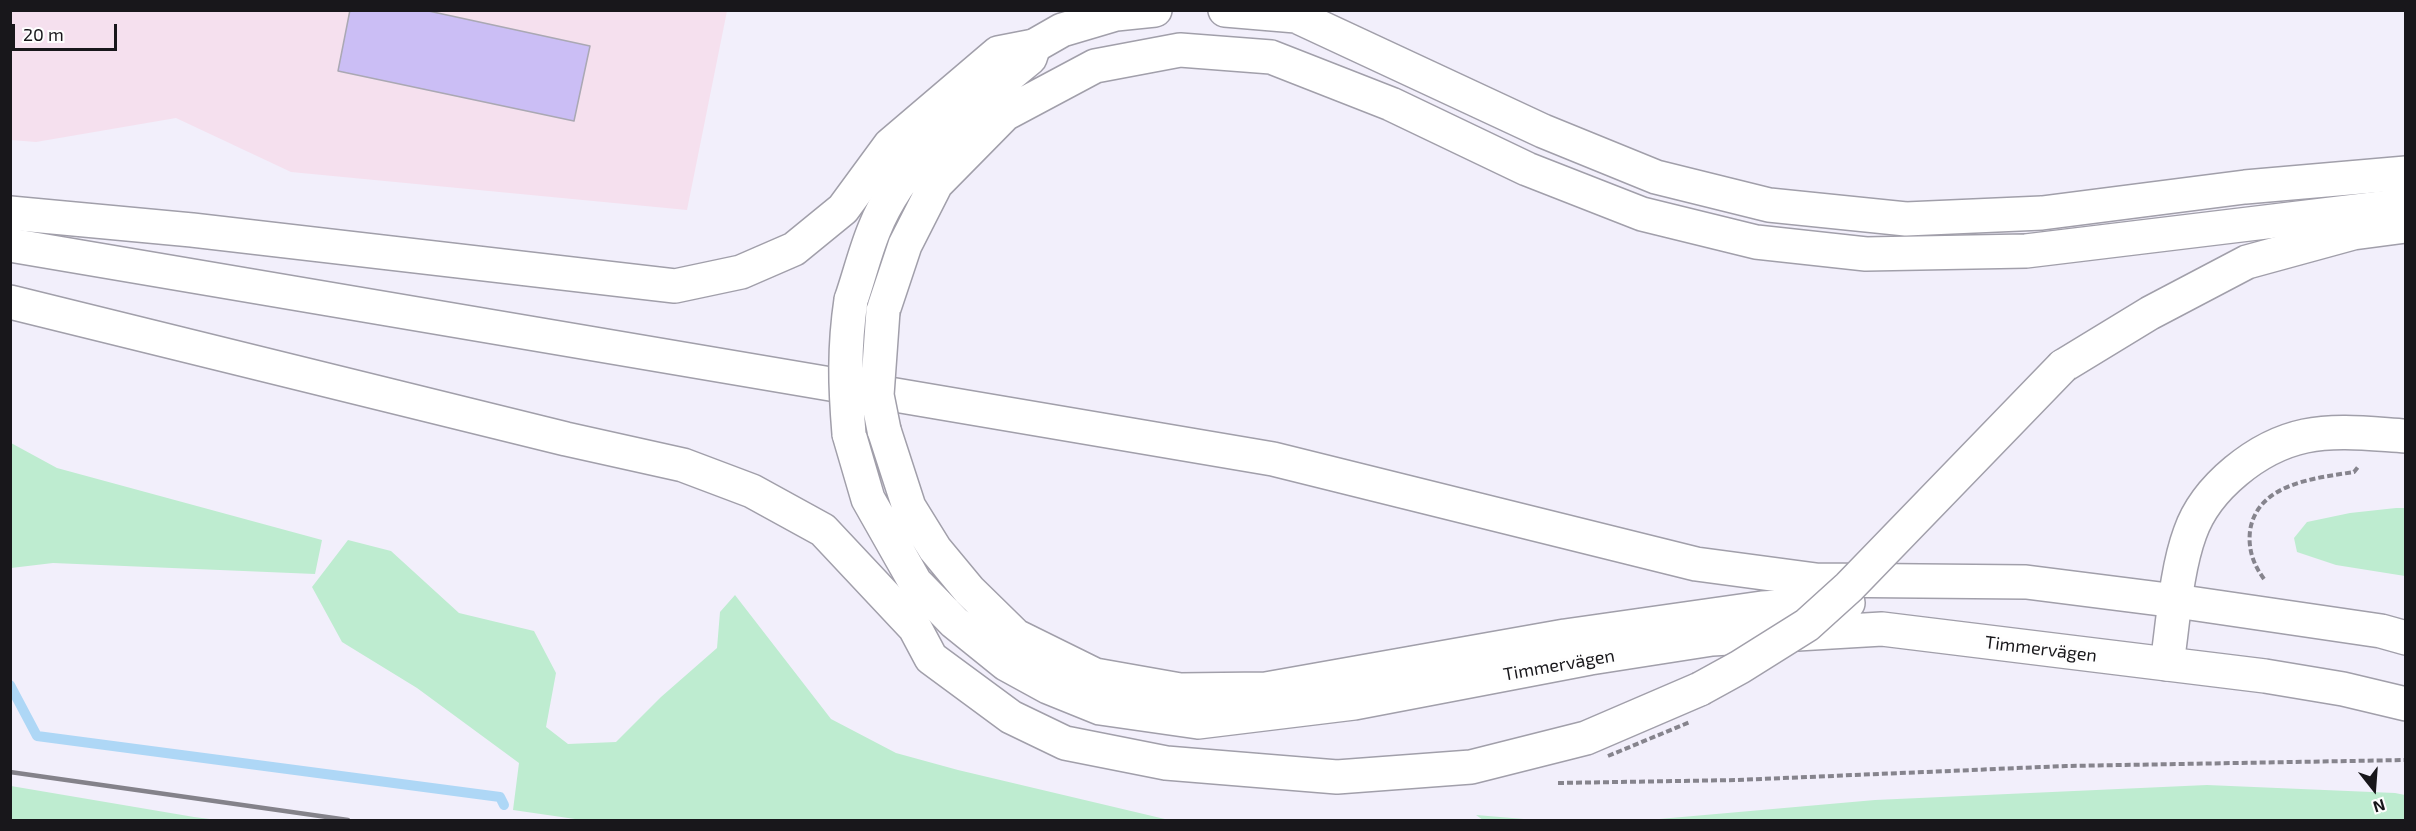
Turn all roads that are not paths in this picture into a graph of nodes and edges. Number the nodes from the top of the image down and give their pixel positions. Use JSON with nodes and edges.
{"nodes":[{"id":1,"x":1155,"y":10,"type":"edge"},
{"id":2,"x":1226,"y":10,"type":"edge"},
{"id":3,"x":1034,"y":46,"type":"junction"},
{"id":4,"x":2406,"y":173,"type":"edge"},
{"id":5,"x":2406,"y":205,"type":"edge"},
{"id":6,"x":10,"y":213,"type":"edge"},
{"id":7,"x":2406,"y":226,"type":"edge"},
{"id":8,"x":10,"y":245,"type":"edge"},
{"id":9,"x":10,"y":302,"type":"edge"},
{"id":10,"x":2406,"y":436,"type":"edge"},
{"id":11,"x":2049,"y":586,"type":"junction"},
{"id":12,"x":2176,"y":601,"type":"junction"},
{"id":13,"x":915,"y":628,"type":"junction"},
{"id":14,"x":2406,"y":638,"type":"edge"},
{"id":15,"x":2167,"y":664,"type":"junction"},
{"id":16,"x":2406,"y":704,"type":"edge"},
{"id":17,"x":1198,"y":722,"type":"junction"}],
"edges":[{"from":1,"to":3,"type":"main road"},
{"from":2,"to":4,"type":"main road"},
{"from":3,"to":6,"type":"main road"},
{"from":3,"to":17,"type":"main road","name":"Timmervägen","bridge":true},
{"from":5,"to":11,"type":"main road","name":"Timmervägen","bridge":true},
{"from":7,"to":13,"type":"main road","bridge":true},
{"from":8,"to":11,"type":"main road"},
{"from":9,"to":13,"type":"main road"},
{"from":10,"to":12,"type":"main road"},
{"from":11,"to":12,"type":"main road","name":"Timmervägen"},
{"from":12,"to":14,"type":"main road","name":"Timmervägen"},
{"from":12,"to":15,"type":"main road"},
{"from":13,"to":17,"type":"main road"},
{"from":15,"to":16,"type":"main road","name":"Timmervägen"},
{"from":15,"to":17,"type":"main road","name":"Timmervägen"}]}
